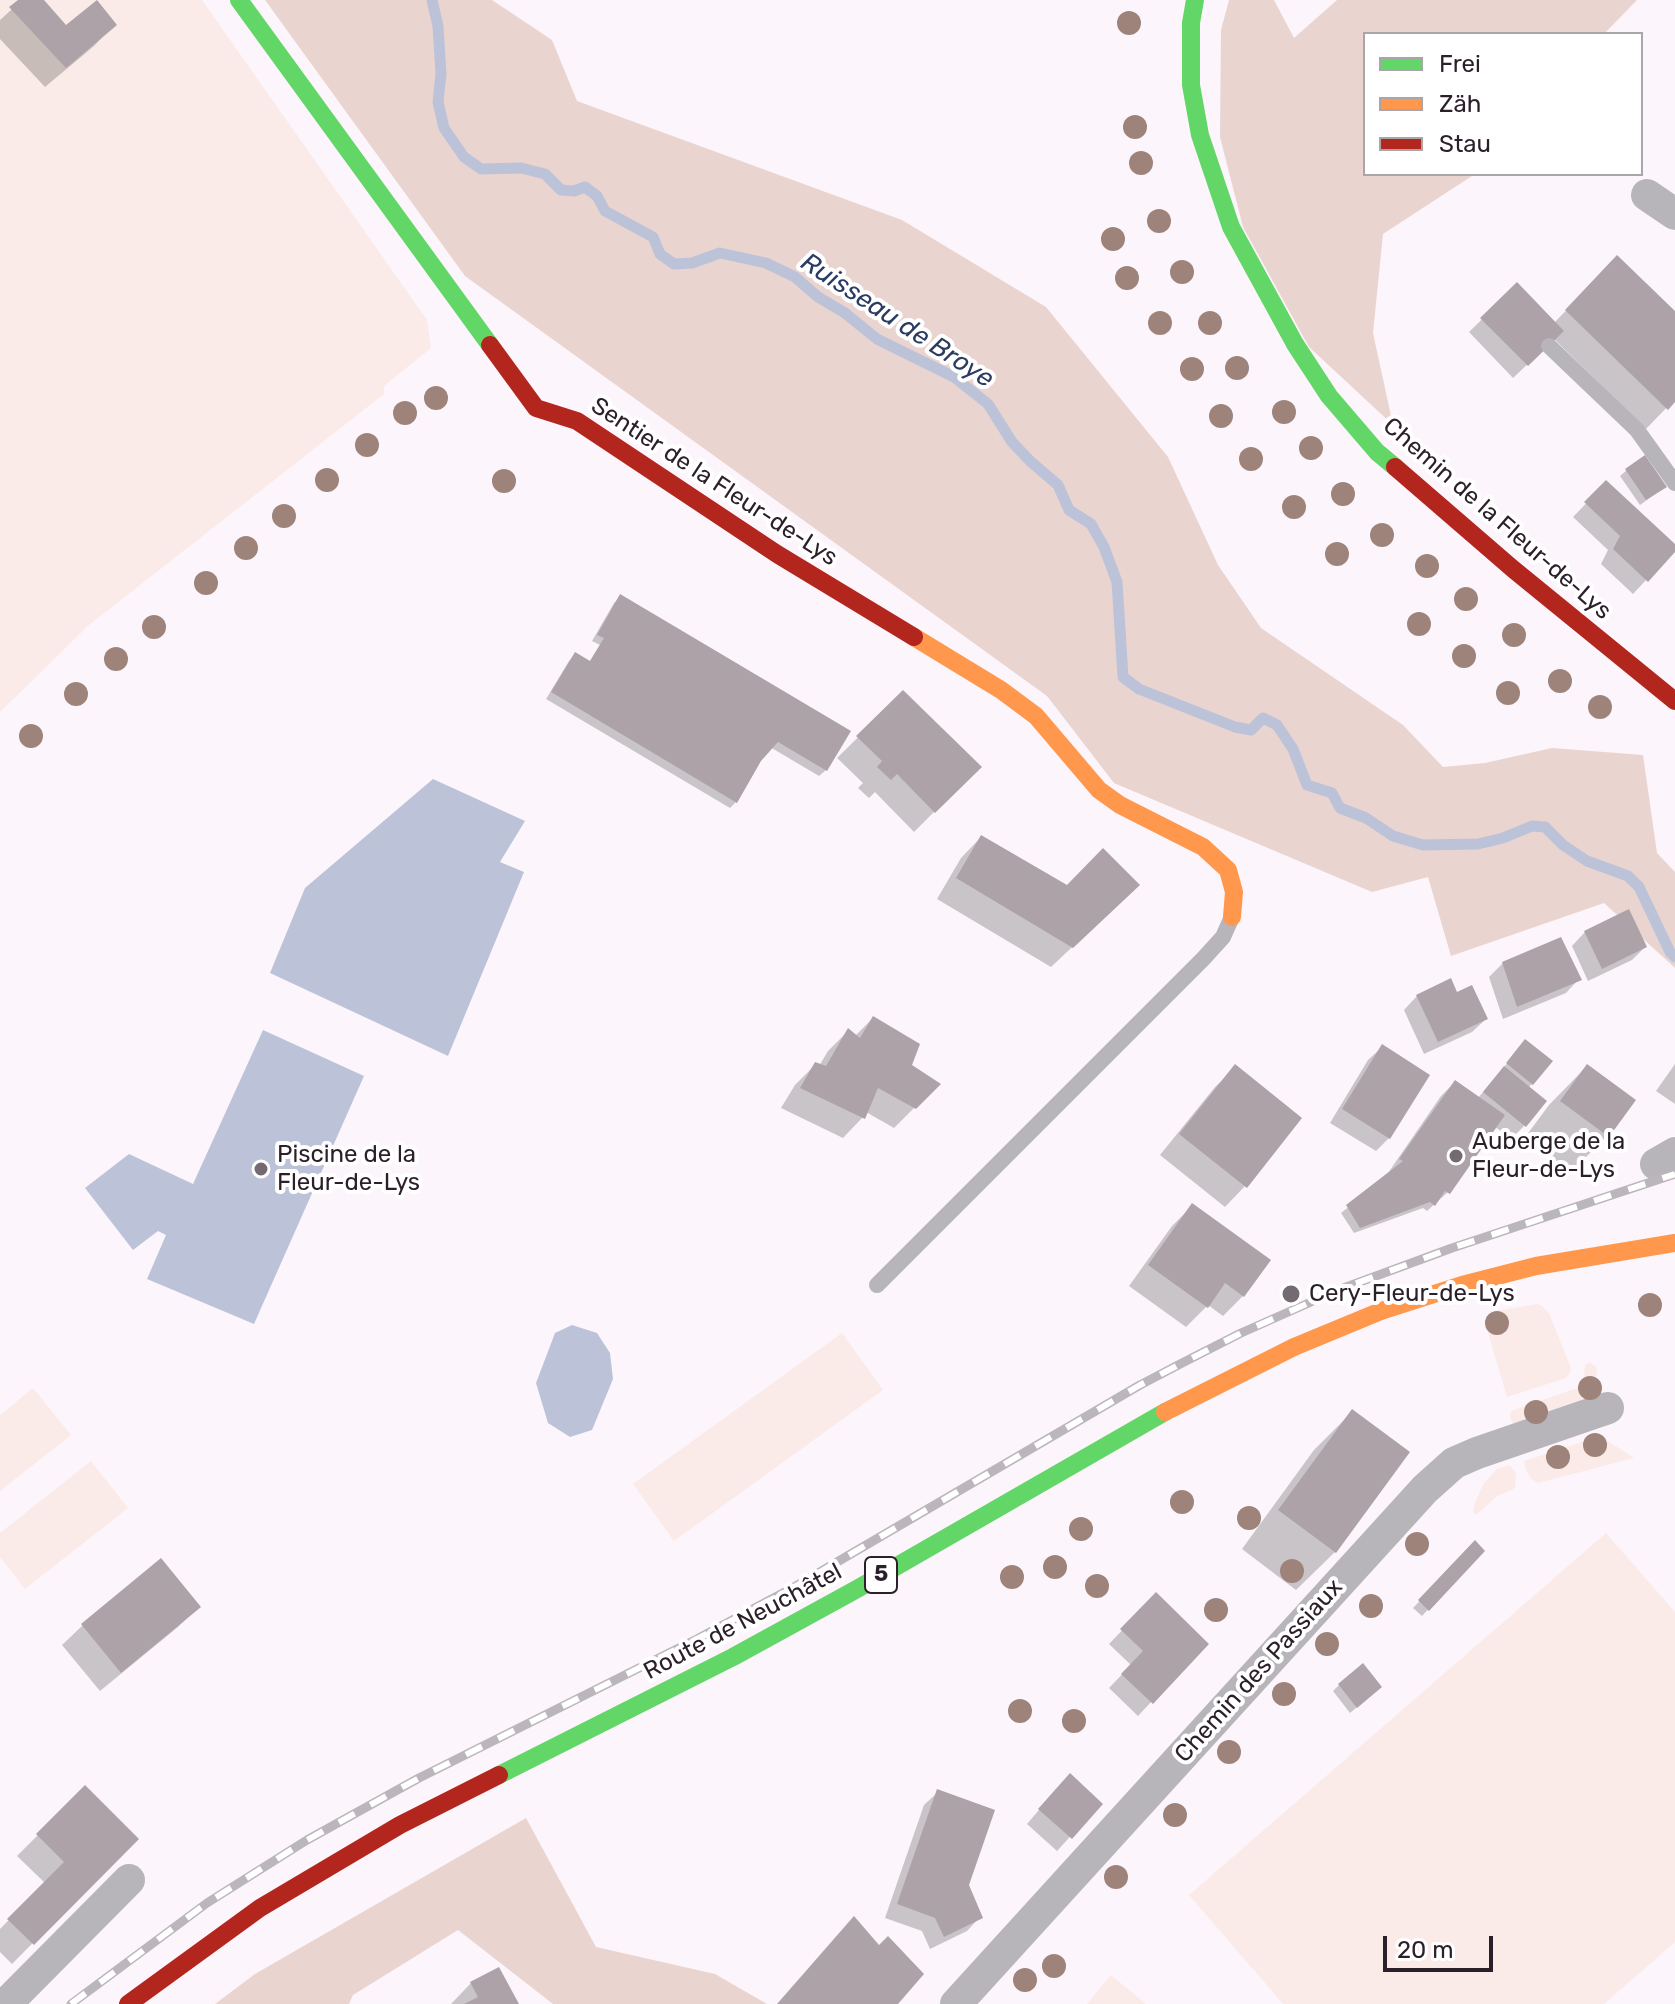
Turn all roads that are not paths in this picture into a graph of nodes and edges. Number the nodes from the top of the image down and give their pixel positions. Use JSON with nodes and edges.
{"nodes":[{"id":1,"x":239,"y":0,"type":"edge"},
{"id":2,"x":1195,"y":0,"type":"edge"},
{"id":3,"x":1647,"y":195,"type":"dead end"},
{"id":4,"x":1675,"y":214,"type":"edge"},
{"id":5,"x":1549,"y":346,"type":"dead end"},
{"id":6,"x":1675,"y":483,"type":"edge"},
{"id":7,"x":1675,"y":701,"type":"edge"},
{"id":8,"x":1232,"y":917,"type":"joint"},
{"id":9,"x":1675,"y":1243,"type":"edge"},
{"id":10,"x":877,"y":1285,"type":"dead end"},
{"id":11,"x":1608,"y":1408,"type":"dead end"},
{"id":12,"x":129,"y":1880,"type":"dead end"},
{"id":13,"x":6,"y":2004,"type":"edge"},
{"id":14,"x":128,"y":2004,"type":"edge"},
{"id":15,"x":956,"y":2004,"type":"edge"}],
"edges":[{"from":1,"to":8,"type":"street","name":"Sentier de la Fleur-de-Lys"},
{"from":2,"to":7,"type":"street","name":"Chemin de la Fleur-de-Lys"},
{"from":3,"to":4,"type":"street"},
{"from":5,"to":6,"type":"lane"},
{"from":8,"to":10,"type":"lane"},
{"from":9,"to":14,"type":"street","name":"Route de Neuchâtel","number":"5"},
{"from":11,"to":15,"type":"street","name":"Chemin des Passiaux"},
{"from":12,"to":13,"type":"street"}]}
